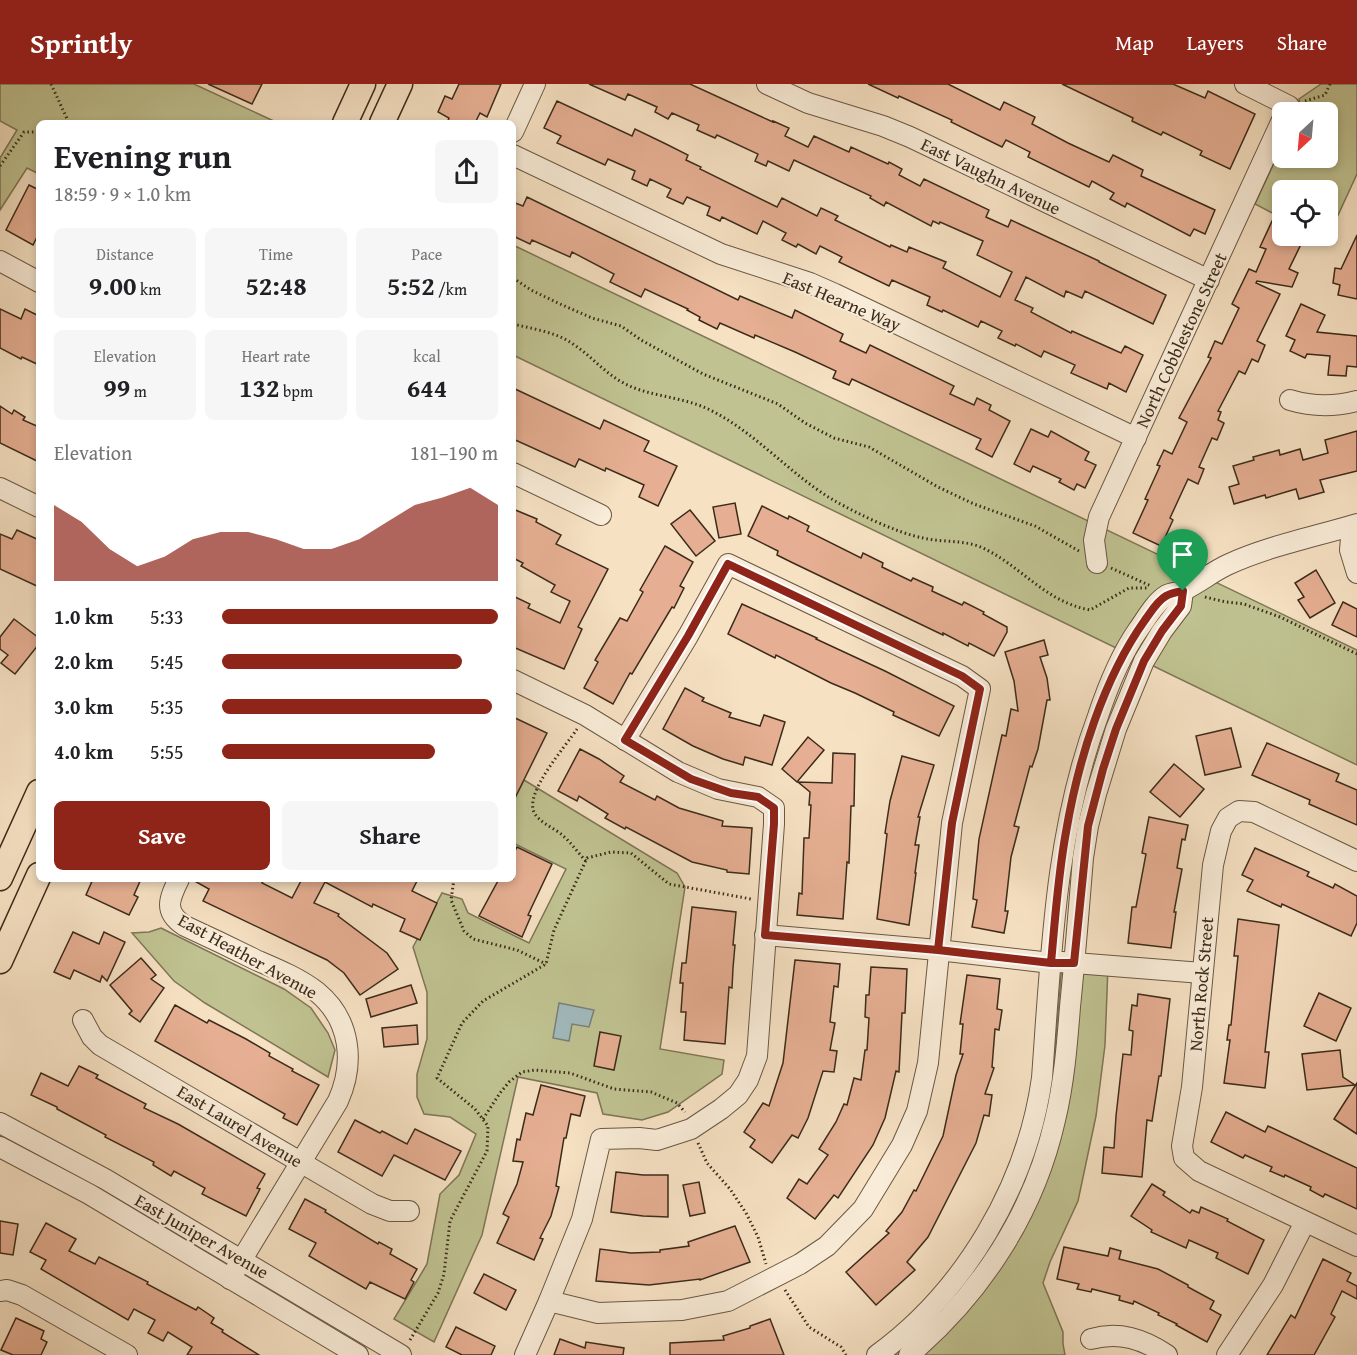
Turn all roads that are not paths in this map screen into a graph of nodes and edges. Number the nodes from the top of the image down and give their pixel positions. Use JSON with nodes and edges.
{"nodes":[{"id":1,"x":363,"y":84,"type":"edge"},
{"id":2,"x":400,"y":84,"type":"edge"},
{"id":3,"x":535,"y":84,"type":"edge"},
{"id":4,"x":767,"y":84,"type":"edge"},
{"id":5,"x":1245,"y":84,"type":"edge"},
{"id":6,"x":1272,"y":103,"type":"edge"},
{"id":7,"x":346,"y":120,"type":"edge"},
{"id":8,"x":383,"y":120,"type":"edge"},
{"id":9,"x":516,"y":125,"type":"edge"},
{"id":10,"x":1272,"y":143,"type":"edge"},
{"id":11,"x":516,"y":156,"type":"edge"},
{"id":12,"x":0,"y":261,"type":"edge"},
{"id":13,"x":36,"y":280,"type":"edge"},
{"id":14,"x":1209,"y":280,"type":"junction"},
{"id":15,"x":1290,"y":400,"type":"dead end"},
{"id":16,"x":1357,"y":401,"type":"edge"},
{"id":17,"x":1136,"y":438,"type":"junction"},
{"id":18,"x":516,"y":474,"type":"edge"},
{"id":19,"x":0,"y":489,"type":"edge"},
{"id":20,"x":36,"y":506,"type":"edge"},
{"id":21,"x":601,"y":515,"type":"dead end"},
{"id":22,"x":1355,"y":527,"type":"edge"},
{"id":23,"x":1097,"y":563,"type":"road end"},
{"id":24,"x":1357,"y":573,"type":"edge"},
{"id":25,"x":1183,"y":591,"type":"junction"},
{"id":26,"x":516,"y":681,"type":"edge"},
{"id":27,"x":625,"y":740,"type":"junction"},
{"id":28,"x":36,"y":799,"type":"edge"},
{"id":29,"x":1357,"y":861,"type":"edge"},
{"id":30,"x":0,"y":878,"type":"edge"},
{"id":31,"x":36,"y":882,"type":"edge"},
{"id":32,"x":178,"y":882,"type":"edge"},
{"id":33,"x":765,"y":935,"type":"junction"},
{"id":34,"x":938,"y":950,"type":"junction"},
{"id":35,"x":0,"y":961,"type":"edge"},
{"id":36,"x":1051,"y":963,"type":"junction"},
{"id":37,"x":1074,"y":963,"type":"junction"},
{"id":38,"x":1202,"y":973,"type":"junction"},
{"id":39,"x":83,"y":1020,"type":"dead end"},
{"id":40,"x":0,"y":1123,"type":"edge"},
{"id":41,"x":0,"y":1147,"type":"edge"},
{"id":42,"x":302,"y":1162,"type":"junction"},
{"id":43,"x":409,"y":1211,"type":"dead end"},
{"id":44,"x":1305,"y":1222,"type":"junction"},
{"id":45,"x":1357,"y":1246,"type":"edge"},
{"id":46,"x":243,"y":1260,"type":"junction"},
{"id":47,"x":230,"y":1279,"type":"junction"},
{"id":48,"x":0,"y":1291,"type":"edge"},
{"id":49,"x":549,"y":1301,"type":"junction"},
{"id":50,"x":1091,"y":1339,"type":"dead end"},
{"id":51,"x":404,"y":1350,"type":"edge"},
{"id":52,"x":884,"y":1353,"type":"edge"},
{"id":53,"x":127,"y":1355,"type":"edge"},
{"id":54,"x":358,"y":1355,"type":"edge"},
{"id":55,"x":525,"y":1355,"type":"edge"},
{"id":56,"x":909,"y":1355,"type":"edge"},
{"id":57,"x":1167,"y":1355,"type":"edge"},
{"id":58,"x":1227,"y":1355,"type":"edge"}],
"edges":[{"from":1,"to":7,"type":"main road"},
{"from":2,"to":8,"type":"main road"},
{"from":3,"to":9,"type":"street"},
{"from":4,"to":14,"type":"street","name":"East Vaughn Avenue"},
{"from":5,"to":6,"type":"street"},
{"from":10,"to":14,"type":"street","name":"North Cobblestone Street"},
{"from":11,"to":17,"type":"street","name":"East Hearne Way"},
{"from":12,"to":13,"type":"street"},
{"from":14,"to":17,"type":"street","name":"North Cobblestone Street"},
{"from":15,"to":16,"type":"street"},
{"from":17,"to":23,"type":"street","name":"North Cobblestone Street"},
{"from":18,"to":21,"type":"street"},
{"from":19,"to":20,"type":"street"},
{"from":22,"to":24,"type":"street"},
{"from":22,"to":25,"type":"street"},
{"from":25,"to":36,"type":"street"},
{"from":25,"to":37,"type":"street"},
{"from":26,"to":27,"type":"street"},
{"from":27,"to":33,"type":"street"},
{"from":27,"to":34,"type":"street"},
{"from":28,"to":30,"type":"main road"},
{"from":29,"to":38,"type":"street","name":"North Rock Street"},
{"from":31,"to":35,"type":"main road"},
{"from":32,"to":42,"type":"street","name":"East Heather Avenue"},
{"from":33,"to":34,"type":"street"},
{"from":33,"to":49,"type":"street"},
{"from":34,"to":36,"type":"street"},
{"from":34,"to":49,"type":"street"},
{"from":36,"to":37,"type":"street"},
{"from":36,"to":52,"type":"street"},
{"from":37,"to":38,"type":"street"},
{"from":37,"to":56,"type":"street"},
{"from":38,"to":44,"type":"street","name":"North Rock Street"},
{"from":39,"to":42,"type":"street","name":"East Laurel Avenue"},
{"from":40,"to":46,"type":"street","name":"East Juniper Avenue"},
{"from":41,"to":47,"type":"street","name":"East Juniper Avenue"},
{"from":42,"to":43,"type":"street","name":"East Laurel Avenue"},
{"from":42,"to":46,"type":"street"},
{"from":44,"to":45,"type":"street"},
{"from":44,"to":58,"type":"street"},
{"from":46,"to":47,"type":"street"},
{"from":46,"to":51,"type":"street","name":"East Juniper Avenue"},
{"from":47,"to":54,"type":"street","name":"East Juniper Avenue"},
{"from":48,"to":53,"type":"street"},
{"from":49,"to":55,"type":"street"},
{"from":50,"to":57,"type":"street"}]}
